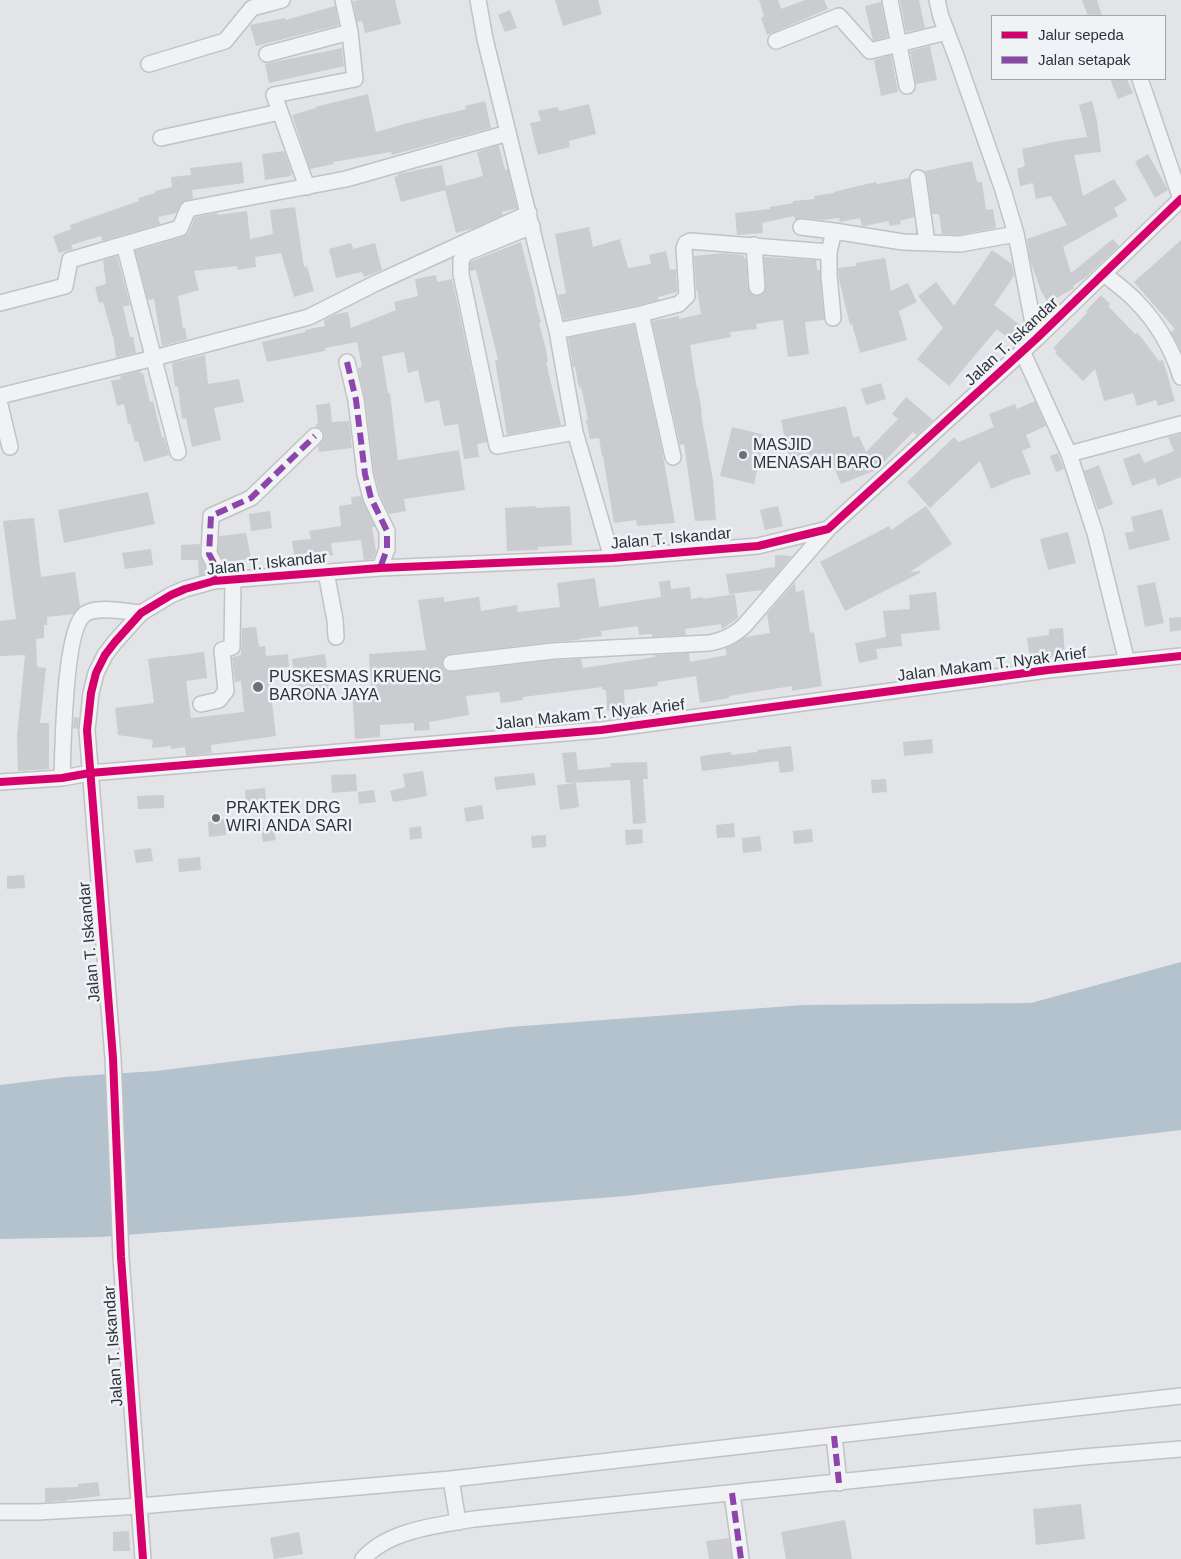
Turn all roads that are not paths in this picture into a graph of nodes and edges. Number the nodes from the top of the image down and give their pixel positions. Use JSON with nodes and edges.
{"nodes":[{"id":1,"x":282,"y":0,"type":"edge"},
{"id":2,"x":343,"y":0,"type":"edge"},
{"id":3,"x":478,"y":0,"type":"edge"},
{"id":4,"x":890,"y":0,"type":"edge"},
{"id":5,"x":937,"y":0,"type":"edge"},
{"id":6,"x":350,"y":32,"type":"junction"},
{"id":7,"x":947,"y":32,"type":"junction"},
{"id":8,"x":776,"y":41,"type":"dead end"},
{"id":9,"x":899,"y":45,"type":"junction"},
{"id":10,"x":267,"y":54,"type":"dead end"},
{"id":11,"x":149,"y":64,"type":"dead end"},
{"id":12,"x":1140,"y":80,"type":"edge"},
{"id":13,"x":907,"y":86,"type":"dead end"},
{"id":14,"x":280,"y":112,"type":"junction"},
{"id":15,"x":508,"y":133,"type":"junction"},
{"id":16,"x":161,"y":138,"type":"dead end"},
{"id":17,"x":918,"y":178,"type":"dead end"},
{"id":18,"x":307,"y":187,"type":"junction"},
{"id":19,"x":1181,"y":199,"type":"edge"},
{"id":20,"x":530,"y":220,"type":"junction"},
{"id":21,"x":801,"y":227,"type":"dead end"},
{"id":22,"x":834,"y":231,"type":"junction"},
{"id":23,"x":1016,"y":234,"type":"junction"},
{"id":24,"x":927,"y":243,"type":"junction"},
{"id":25,"x":124,"y":244,"type":"junction"},
{"id":26,"x":754,"y":245,"type":"junction"},
{"id":27,"x":830,"y":252,"type":"junction"},
{"id":28,"x":1104,"y":274,"type":"junction"},
{"id":29,"x":757,"y":287,"type":"dead end"},
{"id":30,"x":0,"y":303,"type":"edge"},
{"id":31,"x":641,"y":314,"type":"junction"},
{"id":32,"x":833,"y":318,"type":"dead end"},
{"id":33,"x":557,"y":331,"type":"junction"},
{"id":34,"x":1036,"y":339,"type":"junction"},
{"id":35,"x":1022,"y":351,"type":"junction"},
{"id":36,"x":154,"y":358,"type":"junction"},
{"id":37,"x":1178,"y":360,"type":"edge"},
{"id":38,"x":347,"y":362,"type":"dead end"},
{"id":39,"x":1181,"y":377,"type":"edge"},
{"id":40,"x":0,"y":396,"type":"edge"},
{"id":41,"x":0,"y":405,"type":"edge"},
{"id":42,"x":1181,"y":424,"type":"edge"},
{"id":43,"x":575,"y":432,"type":"junction"},
{"id":44,"x":315,"y":436,"type":"dead end"},
{"id":45,"x":10,"y":447,"type":"dead end"},
{"id":46,"x":178,"y":452,"type":"dead end"},
{"id":47,"x":1069,"y":454,"type":"junction"},
{"id":48,"x":673,"y":457,"type":"dead end"},
{"id":49,"x":828,"y":529,"type":"junction"},
{"id":50,"x":612,"y":558,"type":"junction"},
{"id":51,"x":380,"y":568,"type":"junction"},
{"id":52,"x":326,"y":572,"type":"junction"},
{"id":53,"x":233,"y":580,"type":"junction"},
{"id":54,"x":214,"y":581,"type":"junction"},
{"id":55,"x":141,"y":613,"type":"junction"},
{"id":56,"x":336,"y":637,"type":"dead end"},
{"id":57,"x":1181,"y":656,"type":"edge"},
{"id":58,"x":1127,"y":662,"type":"junction"},
{"id":59,"x":451,"y":663,"type":"dead end"},
{"id":60,"x":201,"y":704,"type":"dead end"},
{"id":61,"x":90,"y":774,"type":"junction"},
{"id":62,"x":62,"y":778,"type":"junction"},
{"id":63,"x":0,"y":782,"type":"edge"},
{"id":64,"x":1181,"y":1396,"type":"edge"},
{"id":65,"x":835,"y":1443,"type":"junction"},
{"id":66,"x":1181,"y":1449,"type":"edge"},
{"id":67,"x":451,"y":1479,"type":"junction"},
{"id":68,"x":839,"y":1480,"type":"junction"},
{"id":69,"x":732,"y":1493,"type":"junction"},
{"id":70,"x":140,"y":1506,"type":"junction"},
{"id":71,"x":0,"y":1512,"type":"edge"},
{"id":72,"x":458,"y":1522,"type":"junction"},
{"id":73,"x":143,"y":1559,"type":"edge"},
{"id":74,"x":363,"y":1559,"type":"edge"},
{"id":75,"x":741,"y":1559,"type":"edge"}],
"edges":[{"from":1,"to":11,"type":"street"},
{"from":2,"to":6,"type":"street"},
{"from":3,"to":15,"type":"street"},
{"from":4,"to":9,"type":"street"},
{"from":5,"to":7,"type":"street"},
{"from":6,"to":10,"type":"street"},
{"from":6,"to":14,"type":"street"},
{"from":7,"to":9,"type":"street"},
{"from":7,"to":23,"type":"street"},
{"from":8,"to":9,"type":"street"},
{"from":9,"to":13,"type":"street"},
{"from":12,"to":19,"type":"street"},
{"from":14,"to":16,"type":"street"},
{"from":14,"to":18,"type":"street"},
{"from":15,"to":18,"type":"street"},
{"from":15,"to":20,"type":"street"},
{"from":17,"to":24,"type":"street"},
{"from":18,"to":25,"type":"street"},
{"from":19,"to":28,"type":"street","name":"Jalan T. Iskandar"},
{"from":20,"to":33,"type":"street"},
{"from":20,"to":36,"type":"street"},
{"from":20,"to":43,"type":"street"},
{"from":21,"to":22,"type":"street"},
{"from":22,"to":24,"type":"street"},
{"from":22,"to":27,"type":"street"},
{"from":23,"to":24,"type":"street"},
{"from":23,"to":34,"type":"street"},
{"from":25,"to":30,"type":"street"},
{"from":25,"to":36,"type":"street"},
{"from":26,"to":27,"type":"street"},
{"from":26,"to":29,"type":"street"},
{"from":26,"to":31,"type":"street"},
{"from":27,"to":32,"type":"street"},
{"from":28,"to":34,"type":"street","name":"Jalan T. Iskandar"},
{"from":28,"to":37,"type":"street"},
{"from":31,"to":33,"type":"street"},
{"from":31,"to":48,"type":"street"},
{"from":33,"to":43,"type":"street"},
{"from":34,"to":35,"type":"street","name":"Jalan T. Iskandar"},
{"from":35,"to":47,"type":"street"},
{"from":35,"to":49,"type":"street","name":"Jalan T. Iskandar"},
{"from":36,"to":40,"type":"street"},
{"from":36,"to":46,"type":"street"},
{"from":37,"to":39,"type":"street"},
{"from":38,"to":51,"type":"street"},
{"from":41,"to":45,"type":"street"},
{"from":42,"to":47,"type":"street"},
{"from":43,"to":50,"type":"street"},
{"from":44,"to":54,"type":"street"},
{"from":47,"to":58,"type":"street"},
{"from":49,"to":50,"type":"street","name":"Jalan T. Iskandar"},
{"from":49,"to":59,"type":"street"},
{"from":50,"to":51,"type":"street","name":"Jalan T. Iskandar"},
{"from":51,"to":52,"type":"street","name":"Jalan T. Iskandar"},
{"from":52,"to":53,"type":"street","name":"Jalan T. Iskandar"},
{"from":52,"to":56,"type":"street"},
{"from":53,"to":54,"type":"street","name":"Jalan T. Iskandar"},
{"from":53,"to":60,"type":"street"},
{"from":54,"to":55,"type":"street","name":"Jalan T. Iskandar"},
{"from":55,"to":61,"type":"street","name":"Jalan T. Iskandar"},
{"from":55,"to":62,"type":"street"},
{"from":57,"to":58,"type":"street","name":"Jalan Makam T. Nyak Arief"},
{"from":58,"to":61,"type":"street","name":"Jalan Makam T. Nyak Arief"},
{"from":61,"to":62,"type":"street","name":"Jalan Makam T. Nyak Arief"},
{"from":61,"to":70,"type":"street","name":"Jalan T. Iskandar"},
{"from":62,"to":63,"type":"street","name":"Jalan Makam T. Nyak Arief"},
{"from":64,"to":65,"type":"street"},
{"from":65,"to":67,"type":"street"},
{"from":65,"to":68,"type":"street"},
{"from":66,"to":68,"type":"street"},
{"from":67,"to":70,"type":"street"},
{"from":67,"to":72,"type":"street"},
{"from":68,"to":69,"type":"street"},
{"from":69,"to":72,"type":"street"},
{"from":69,"to":75,"type":"street"},
{"from":70,"to":71,"type":"street"},
{"from":70,"to":73,"type":"street","name":"Jalan T. Iskandar"},
{"from":72,"to":74,"type":"street"}]}
